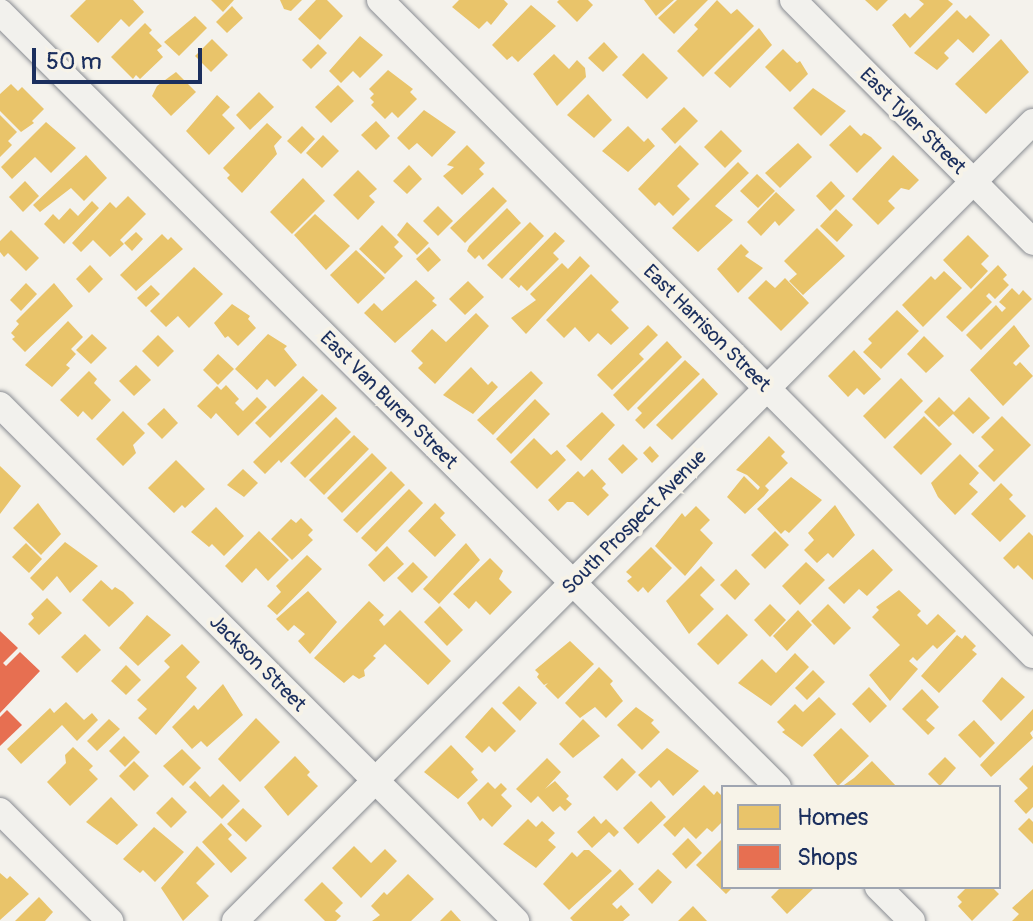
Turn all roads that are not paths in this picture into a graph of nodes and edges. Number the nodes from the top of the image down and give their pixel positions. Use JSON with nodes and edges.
{"nodes":[{"id":1,"x":380,"y":0,"type":"edge"},
{"id":2,"x":793,"y":0,"type":"edge"},
{"id":3,"x":0,"y":12,"type":"edge"},
{"id":4,"x":1033,"y":122,"type":"edge"},
{"id":5,"x":974,"y":182,"type":"junction"},
{"id":6,"x":1033,"y":242,"type":"edge"},
{"id":7,"x":767,"y":388,"type":"junction"},
{"id":8,"x":0,"y":405,"type":"edge"},
{"id":9,"x":573,"y":583,"type":"junction"},
{"id":10,"x":1033,"y":655,"type":"edge"},
{"id":11,"x":375,"y":780,"type":"junction"},
{"id":12,"x":776,"y":785,"type":"edge"},
{"id":13,"x":0,"y":811,"type":"edge"},
{"id":14,"x":880,"y":889,"type":"edge"},
{"id":15,"x":110,"y":921,"type":"edge"},
{"id":16,"x":235,"y":921,"type":"edge"},
{"id":17,"x":516,"y":921,"type":"edge"},
{"id":18,"x":912,"y":921,"type":"edge"}],
"edges":[{"from":1,"to":7,"type":"street","name":"East Harrison Street"},
{"from":2,"to":5,"type":"street","name":"East Tyler Street"},
{"from":3,"to":9,"type":"street","name":"East Van Buren Street"},
{"from":4,"to":5,"type":"street","name":"South Prospect Avenue"},
{"from":5,"to":6,"type":"street","name":"East Tyler Street"},
{"from":5,"to":7,"type":"street","name":"South Prospect Avenue"},
{"from":7,"to":9,"type":"street","name":"South Prospect Avenue"},
{"from":7,"to":10,"type":"street","name":"East Harrison Street"},
{"from":8,"to":11,"type":"street","name":"Jackson Street"},
{"from":9,"to":11,"type":"street","name":"South Prospect Avenue"},
{"from":9,"to":12,"type":"street","name":"East Van Buren Street"},
{"from":11,"to":16,"type":"street","name":"South Prospect Avenue"},
{"from":11,"to":17,"type":"street","name":"Jackson Street"},
{"from":13,"to":15,"type":"street"},
{"from":14,"to":18,"type":"street"}]}
